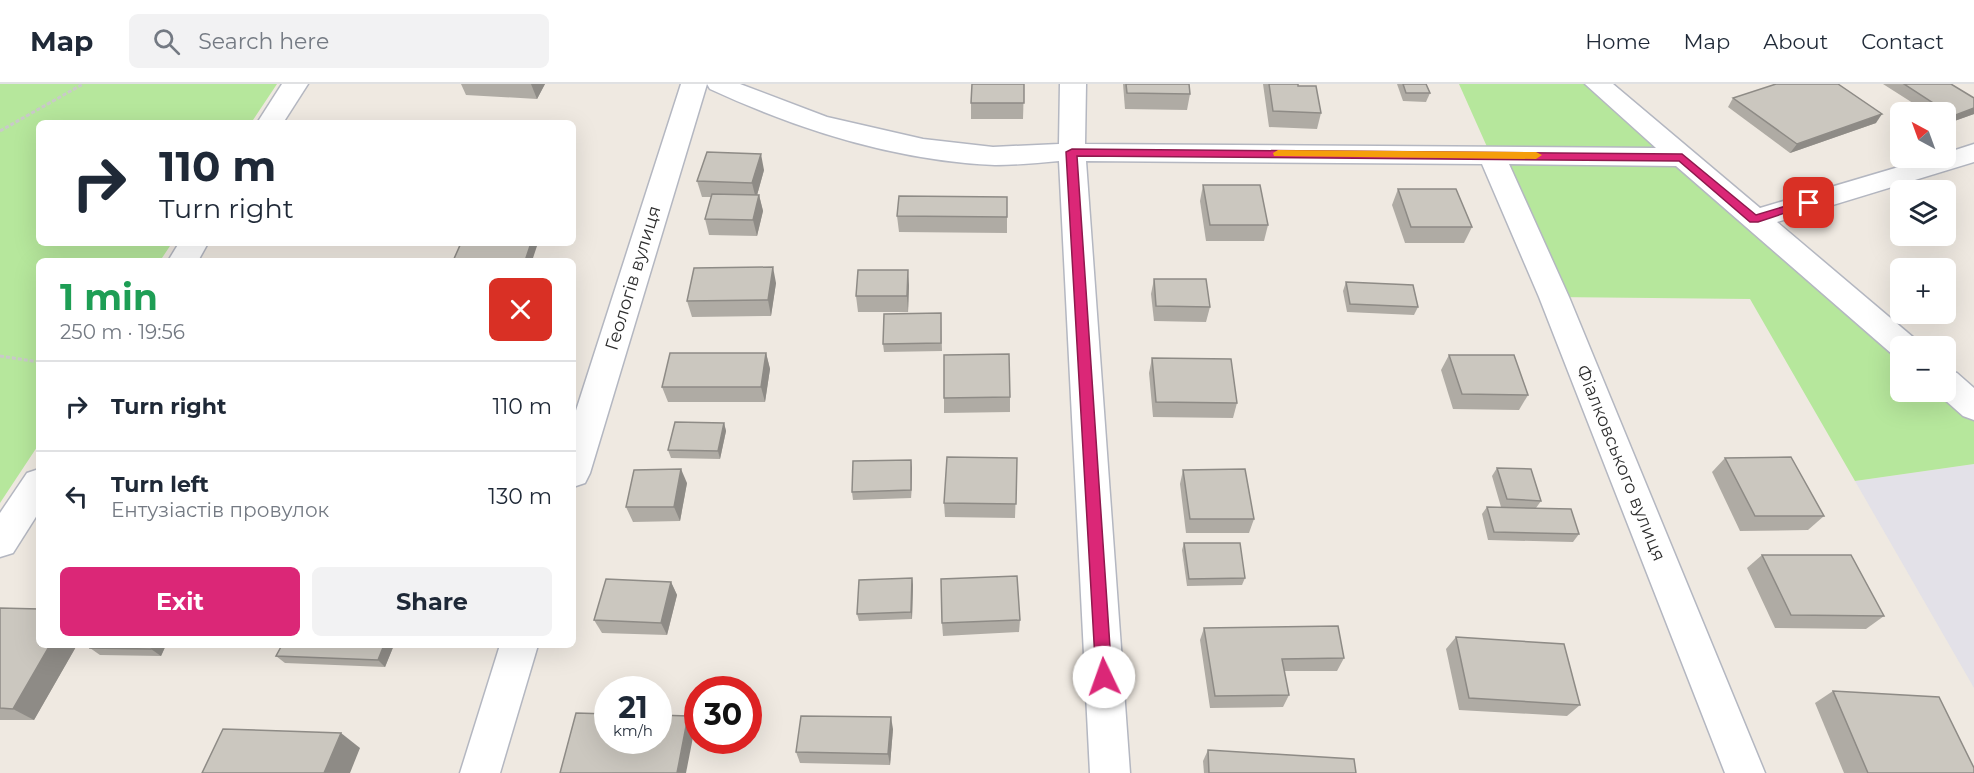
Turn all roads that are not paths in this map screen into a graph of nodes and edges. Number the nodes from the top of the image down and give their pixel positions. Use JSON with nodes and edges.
{"nodes":[{"id":1,"x":295,"y":84,"type":"edge"},
{"id":2,"x":694,"y":84,"type":"edge"},
{"id":3,"x":719,"y":84,"type":"edge"},
{"id":4,"x":1073,"y":84,"type":"edge"},
{"id":5,"x":1599,"y":84,"type":"edge"},
{"id":6,"x":272,"y":120,"type":"edge"},
{"id":7,"x":1072,"y":152,"type":"junction"},
{"id":8,"x":1974,"y":153,"type":"edge"},
{"id":9,"x":1492,"y":154,"type":"junction"},
{"id":10,"x":1682,"y":157,"type":"junction"},
{"id":11,"x":1754,"y":219,"type":"junction"},
{"id":12,"x":1891,"y":336,"type":"edge"},
{"id":13,"x":1956,"y":391,"type":"edge"},
{"id":14,"x":1974,"y":407,"type":"edge"},
{"id":15,"x":576,"y":463,"type":"edge"},
{"id":16,"x":36,"y":488,"type":"edge"},
{"id":17,"x":0,"y":542,"type":"edge"},
{"id":18,"x":518,"y":648,"type":"edge"},
{"id":19,"x":480,"y":773,"type":"edge"},
{"id":20,"x":1110,"y":773,"type":"edge"},
{"id":21,"x":1745,"y":773,"type":"edge"}],
"edges":[{"from":1,"to":6,"type":"street"},
{"from":2,"to":15,"type":"street","name":"Геологів вулиця"},
{"from":3,"to":7,"type":"street"},
{"from":4,"to":7,"type":"street"},
{"from":5,"to":10,"type":"street"},
{"from":7,"to":9,"type":"street"},
{"from":7,"to":20,"type":"street"},
{"from":8,"to":11,"type":"street"},
{"from":9,"to":10,"type":"street"},
{"from":9,"to":21,"type":"street","name":"Фіалковського вулиця"},
{"from":10,"to":11,"type":"street"},
{"from":11,"to":12,"type":"street"},
{"from":13,"to":14,"type":"street"},
{"from":16,"to":17,"type":"street"},
{"from":18,"to":19,"type":"street"}]}
